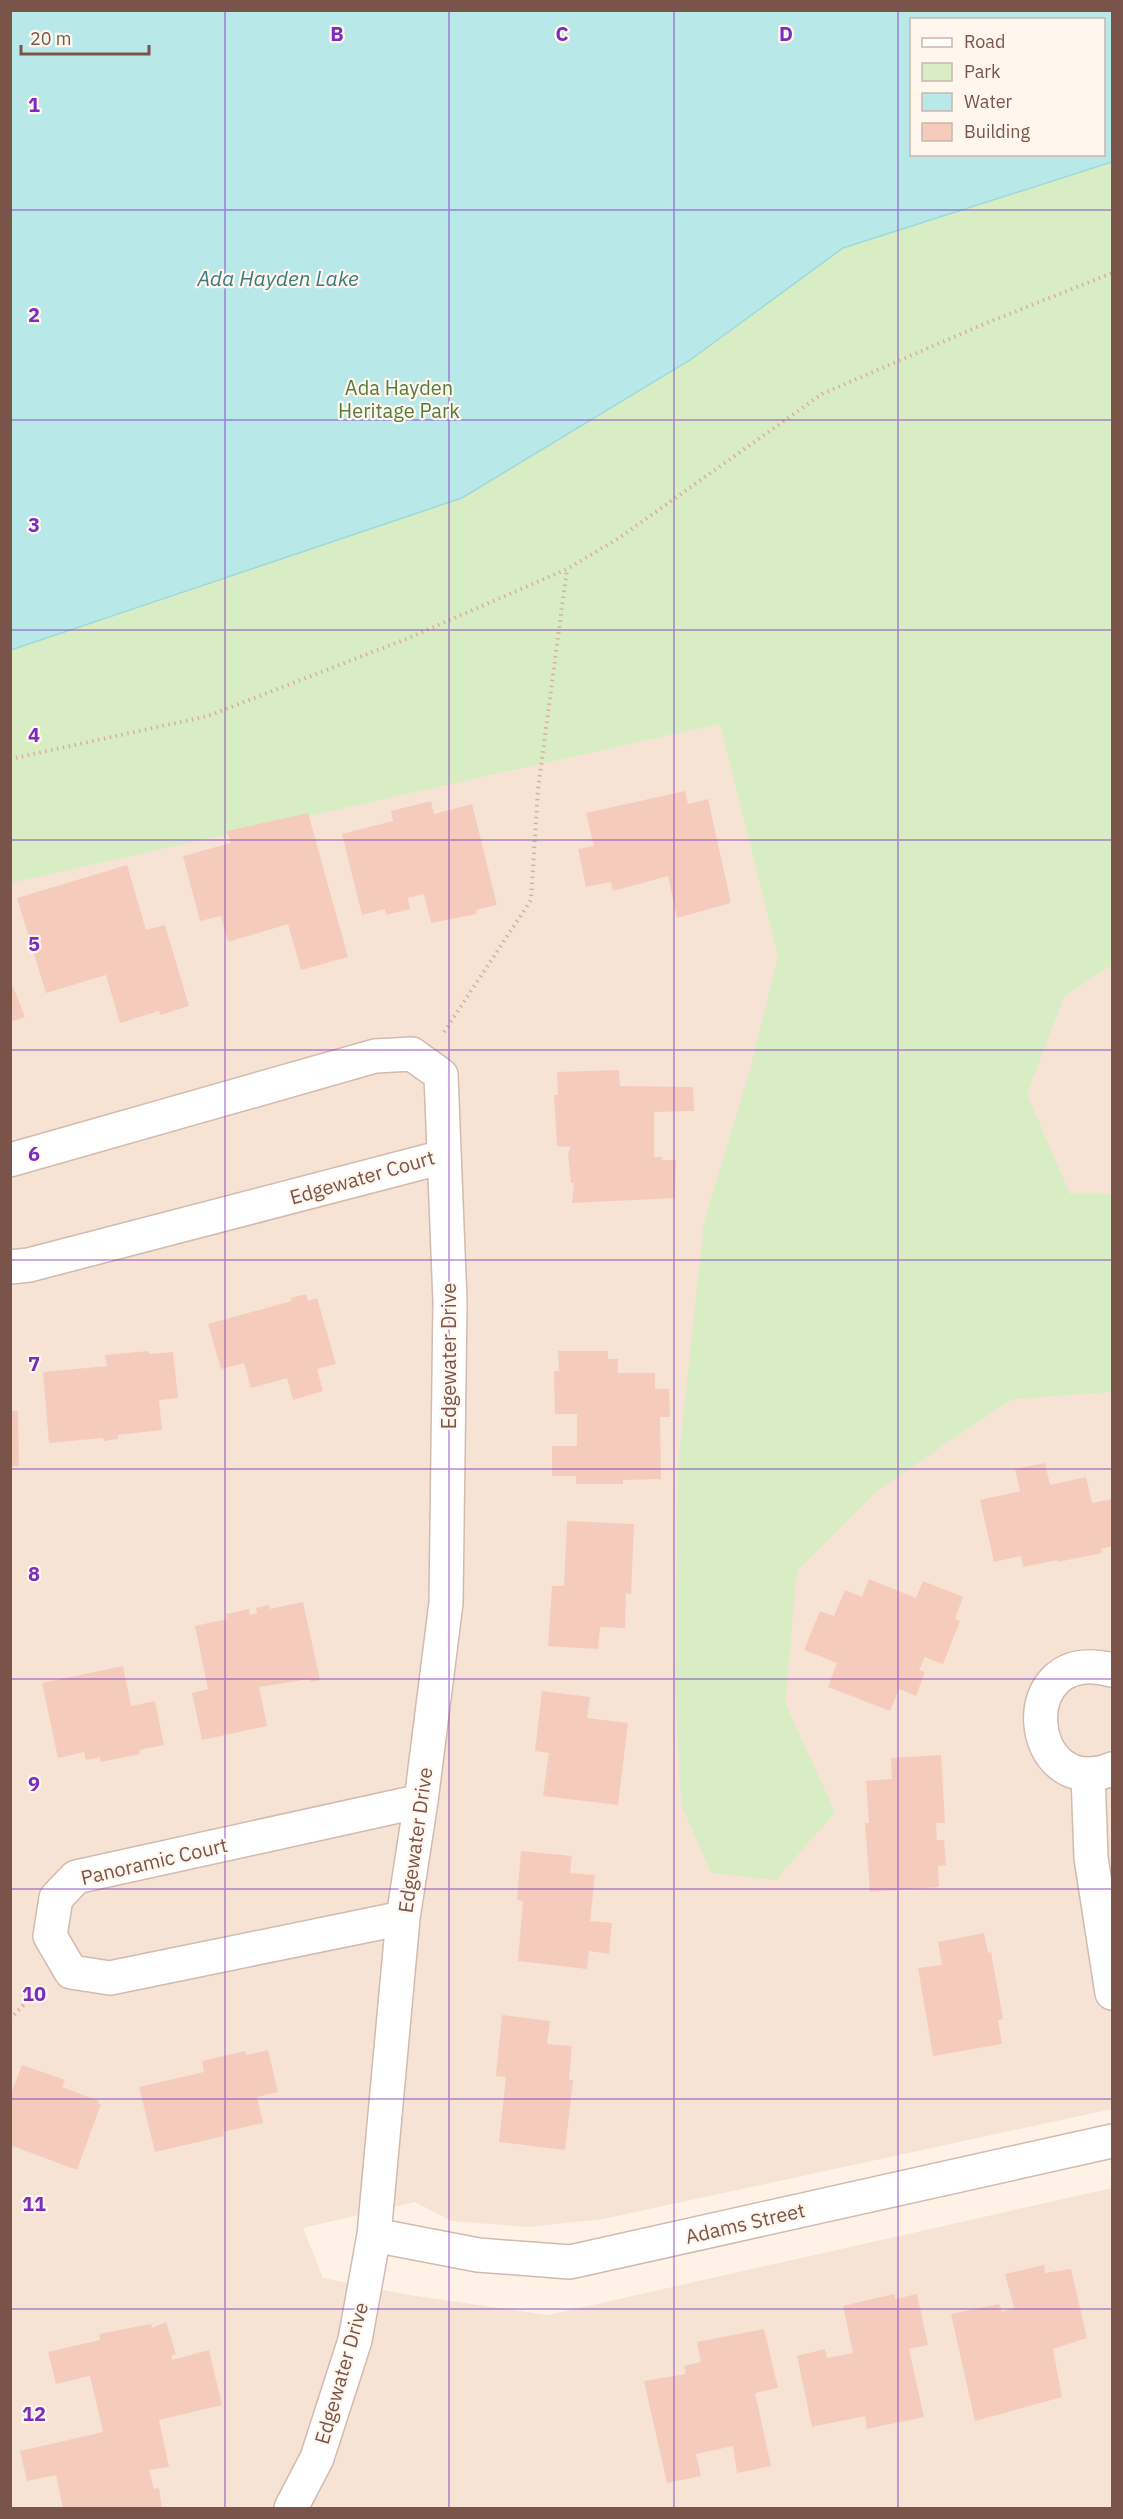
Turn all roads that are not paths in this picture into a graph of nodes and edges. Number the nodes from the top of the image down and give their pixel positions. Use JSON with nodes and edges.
{"nodes":[{"id":1,"x":443,"y":1157,"type":"junction"},
{"id":2,"x":10,"y":1160,"type":"edge"},
{"id":3,"x":10,"y":1267,"type":"edge"},
{"id":4,"x":1113,"y":1670,"type":"edge"},
{"id":5,"x":1100,"y":1771,"type":"edge"},
{"id":6,"x":421,"y":1802,"type":"junction"},
{"id":7,"x":403,"y":1918,"type":"junction"},
{"id":8,"x":1113,"y":1993,"type":"edge"},
{"id":9,"x":1113,"y":2141,"type":"edge"},
{"id":10,"x":374,"y":2235,"type":"junction"},
{"id":11,"x":291,"y":2508,"type":"edge"}],
"edges":[{"from":1,"to":2,"type":"street","name":"Edgewater Court"},
{"from":1,"to":3,"type":"street","name":"Edgewater Court"},
{"from":1,"to":6,"type":"street","name":"Edgewater Drive"},
{"from":4,"to":5,"type":"street"},
{"from":5,"to":8,"type":"street"},
{"from":6,"to":7,"type":"street","name":"Edgewater Drive"},
{"from":6,"to":7,"type":"street","name":"Panoramic Court"},
{"from":7,"to":10,"type":"street","name":"Edgewater Drive"},
{"from":9,"to":10,"type":"street","name":"Adams Street"},
{"from":10,"to":11,"type":"street","name":"Edgewater Drive"}]}
